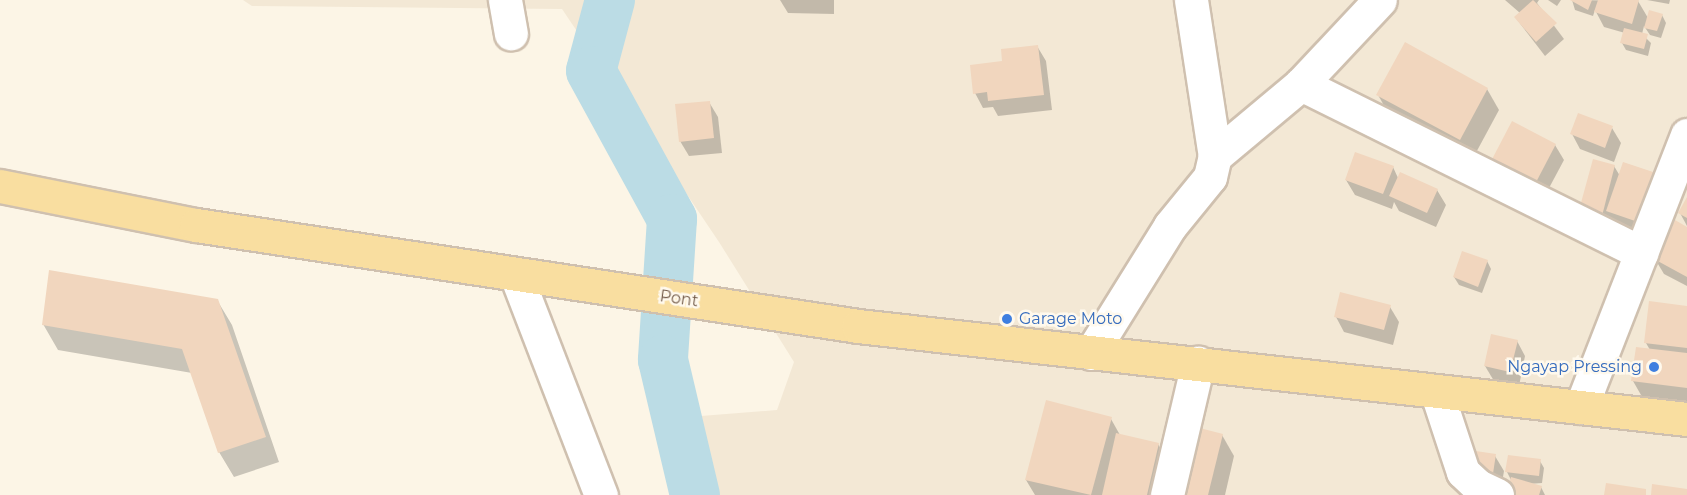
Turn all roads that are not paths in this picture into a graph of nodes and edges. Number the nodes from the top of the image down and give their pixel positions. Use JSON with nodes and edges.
{"nodes":[{"id":1,"x":505,"y":0,"type":"edge"},
{"id":2,"x":1191,"y":0,"type":"edge"},
{"id":3,"x":1380,"y":0,"type":"edge"},
{"id":4,"x":511,"y":33,"type":"dead end"},
{"id":5,"x":1301,"y":84,"type":"junction"},
{"id":6,"x":1687,"y":135,"type":"edge"},
{"id":7,"x":1215,"y":156,"type":"junction"},
{"id":8,"x":0,"y":186,"type":"edge"},
{"id":9,"x":1641,"y":253,"type":"junction"},
{"id":10,"x":516,"y":275,"type":"junction"},
{"id":11,"x":1091,"y":353,"type":"junction"},
{"id":12,"x":1198,"y":363,"type":"junction"},
{"id":13,"x":1437,"y":393,"type":"junction"},
{"id":14,"x":1581,"y":407,"type":"junction"},
{"id":15,"x":1687,"y":419,"type":"edge"},
{"id":16,"x":601,"y":495,"type":"edge"},
{"id":17,"x":1167,"y":495,"type":"edge"},
{"id":18,"x":1497,"y":495,"type":"edge"}],
"edges":[{"from":1,"to":4,"type":"street"},
{"from":2,"to":7,"type":"street"},
{"from":3,"to":5,"type":"street"},
{"from":5,"to":7,"type":"street"},
{"from":5,"to":9,"type":"street"},
{"from":6,"to":9,"type":"street"},
{"from":7,"to":11,"type":"street"},
{"from":8,"to":10,"type":"main road","name":"Pont"},
{"from":9,"to":14,"type":"street"},
{"from":10,"to":11,"type":"main road","name":"Pont"},
{"from":10,"to":16,"type":"street"},
{"from":11,"to":12,"type":"main road","name":"Pont"},
{"from":12,"to":13,"type":"main road","name":"Pont"},
{"from":12,"to":17,"type":"street"},
{"from":13,"to":14,"type":"main road","name":"Pont"},
{"from":13,"to":18,"type":"street"},
{"from":14,"to":15,"type":"main road","name":"Pont"}]}
